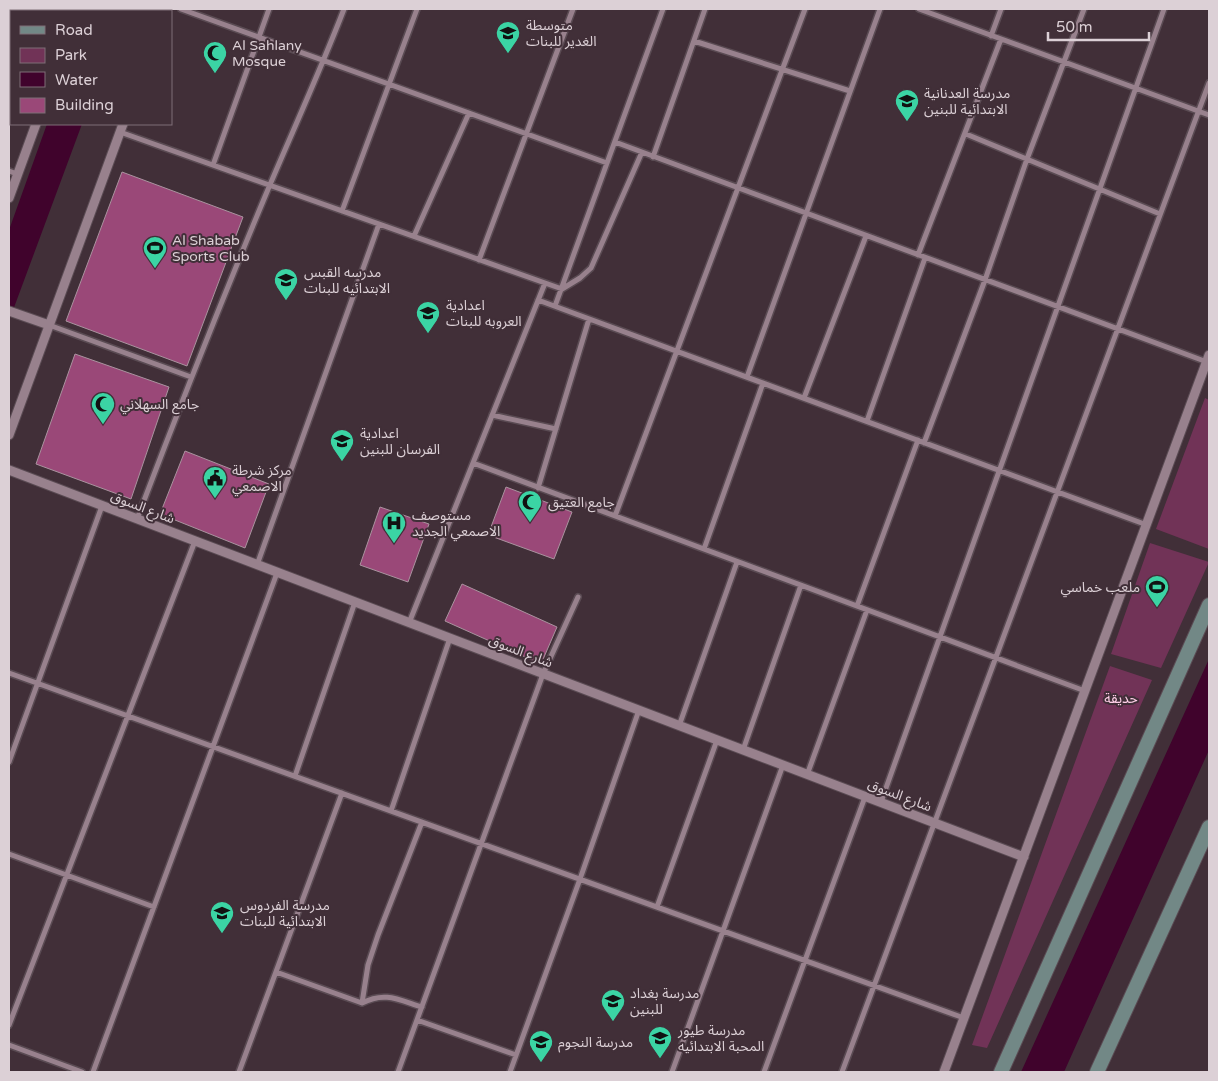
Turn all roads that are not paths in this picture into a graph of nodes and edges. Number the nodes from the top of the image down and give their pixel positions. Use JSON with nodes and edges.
{"nodes":[{"id":1,"x":181,"y":9,"type":"edge"},
{"id":2,"x":269,"y":9,"type":"edge"},
{"id":3,"x":344,"y":9,"type":"edge"},
{"id":4,"x":416,"y":9,"type":"edge"},
{"id":5,"x":573,"y":9,"type":"edge"},
{"id":6,"x":663,"y":9,"type":"edge"},
{"id":7,"x":705,"y":9,"type":"edge"},
{"id":8,"x":805,"y":9,"type":"edge"},
{"id":9,"x":880,"y":9,"type":"edge"},
{"id":10,"x":919,"y":9,"type":"edge"},
{"id":11,"x":1001,"y":9,"type":"edge"},
{"id":12,"x":1084,"y":9,"type":"edge"},
{"id":13,"x":1164,"y":9,"type":"edge"},
{"id":14,"x":991,"y":36,"type":"junction"},
{"id":15,"x":259,"y":37,"type":"junction"},
{"id":16,"x":1001,"y":39,"type":"junction"},
{"id":17,"x":694,"y":41,"type":"junction"},
{"id":18,"x":325,"y":61,"type":"junction"},
{"id":19,"x":1065,"y":62,"type":"junction"},
{"id":20,"x":782,"y":69,"type":"junction"},
{"id":21,"x":1209,"y":83,"type":"edge"},
{"id":22,"x":389,"y":84,"type":"junction"},
{"id":23,"x":1136,"y":88,"type":"junction"},
{"id":24,"x":850,"y":91,"type":"junction"},
{"id":25,"x":1199,"y":111,"type":"junction"},
{"id":26,"x":469,"y":113,"type":"junction"},
{"id":27,"x":1209,"y":115,"type":"edge"},
{"id":28,"x":36,"y":125,"type":"edge"},
{"id":29,"x":122,"y":128,"type":"edge"},
{"id":30,"x":527,"y":133,"type":"junction"},
{"id":31,"x":966,"y":134,"type":"junction"},
{"id":32,"x":615,"y":142,"type":"junction"},
{"id":33,"x":642,"y":152,"type":"junction"},
{"id":34,"x":653,"y":156,"type":"junction"},
{"id":35,"x":1027,"y":159,"type":"junction"},
{"id":36,"x":608,"y":162,"type":"junction"},
{"id":37,"x":213,"y":165,"type":"junction"},
{"id":38,"x":13,"y":173,"type":"edge"},
{"id":39,"x":270,"y":185,"type":"junction"},
{"id":40,"x":737,"y":188,"type":"junction"},
{"id":41,"x":1100,"y":189,"type":"junction"},
{"id":42,"x":9,"y":198,"type":"edge"},
{"id":43,"x":342,"y":211,"type":"junction"},
{"id":44,"x":807,"y":214,"type":"junction"},
{"id":45,"x":1160,"y":214,"type":"junction"},
{"id":46,"x":379,"y":224,"type":"junction"},
{"id":47,"x":414,"y":236,"type":"junction"},
{"id":48,"x":866,"y":236,"type":"junction"},
{"id":49,"x":918,"y":255,"type":"junction"},
{"id":50,"x":925,"y":258,"type":"junction"},
{"id":51,"x":480,"y":260,"type":"junction"},
{"id":52,"x":985,"y":280,"type":"junction"},
{"id":53,"x":545,"y":283,"type":"junction"},
{"id":54,"x":562,"y":289,"type":"junction"},
{"id":55,"x":538,"y":300,"type":"junction"},
{"id":56,"x":556,"y":306,"type":"junction"},
{"id":57,"x":1058,"y":307,"type":"junction"},
{"id":58,"x":9,"y":312,"type":"edge"},
{"id":59,"x":589,"y":318,"type":"junction"},
{"id":60,"x":49,"y":326,"type":"junction"},
{"id":61,"x":1118,"y":329,"type":"junction"},
{"id":62,"x":676,"y":351,"type":"junction"},
{"id":63,"x":1208,"y":359,"type":"edge"},
{"id":64,"x":191,"y":377,"type":"junction"},
{"id":65,"x":747,"y":377,"type":"junction"},
{"id":66,"x":763,"y":383,"type":"junction"},
{"id":67,"x":804,"y":398,"type":"junction"},
{"id":68,"x":492,"y":415,"type":"junction"},
{"id":69,"x":867,"y":421,"type":"junction"},
{"id":70,"x":556,"y":429,"type":"junction"},
{"id":71,"x":9,"y":435,"type":"edge"},
{"id":72,"x":918,"y":440,"type":"junction"},
{"id":73,"x":924,"y":443,"type":"junction"},
{"id":74,"x":473,"y":463,"type":"junction"},
{"id":75,"x":9,"y":470,"type":"edge"},
{"id":76,"x":999,"y":470,"type":"junction"},
{"id":77,"x":538,"y":488,"type":"junction"},
{"id":78,"x":1057,"y":492,"type":"junction"},
{"id":79,"x":102,"y":506,"type":"junction"},
{"id":80,"x":615,"y":516,"type":"junction"},
{"id":81,"x":137,"y":519,"type":"junction"},
{"id":82,"x":1146,"y":525,"type":"junction"},
{"id":83,"x":195,"y":541,"type":"junction"},
{"id":84,"x":704,"y":549,"type":"junction"},
{"id":85,"x":737,"y":562,"type":"junction"},
{"id":86,"x":256,"y":565,"type":"junction"},
{"id":87,"x":277,"y":573,"type":"junction"},
{"id":88,"x":801,"y":585,"type":"junction"},
{"id":89,"x":578,"y":598,"type":"dead end"},
{"id":90,"x":355,"y":602,"type":"junction"},
{"id":91,"x":1209,"y":605,"type":"edge"},
{"id":92,"x":857,"y":606,"type":"junction"},
{"id":93,"x":867,"y":610,"type":"junction"},
{"id":94,"x":409,"y":623,"type":"junction"},
{"id":95,"x":940,"y":637,"type":"junction"},
{"id":96,"x":450,"y":638,"type":"junction"},
{"id":97,"x":996,"y":658,"type":"junction"},
{"id":98,"x":9,"y":673,"type":"edge"},
{"id":99,"x":543,"y":674,"type":"junction"},
{"id":100,"x":37,"y":683,"type":"junction"},
{"id":101,"x":1085,"y":691,"type":"junction"},
{"id":102,"x":639,"y":710,"type":"junction"},
{"id":103,"x":128,"y":716,"type":"junction"},
{"id":104,"x":679,"y":726,"type":"junction"},
{"id":105,"x":717,"y":740,"type":"junction"},
{"id":106,"x":213,"y":747,"type":"junction"},
{"id":107,"x":743,"y":750,"type":"junction"},
{"id":108,"x":9,"y":762,"type":"edge"},
{"id":109,"x":783,"y":765,"type":"junction"},
{"id":110,"x":808,"y":775,"type":"junction"},
{"id":111,"x":295,"y":776,"type":"junction"},
{"id":112,"x":342,"y":793,"type":"junction"},
{"id":113,"x":865,"y":797,"type":"junction"},
{"id":114,"x":881,"y":802,"type":"junction"},
{"id":115,"x":391,"y":811,"type":"junction"},
{"id":116,"x":422,"y":822,"type":"junction"},
{"id":117,"x":934,"y":823,"type":"junction"},
{"id":118,"x":1209,"y":827,"type":"edge"},
{"id":119,"x":481,"y":844,"type":"junction"},
{"id":120,"x":9,"y":854,"type":"edge"},
{"id":121,"x":1024,"y":857,"type":"junction"},
{"id":122,"x":67,"y":875,"type":"junction"},
{"id":123,"x":580,"y":879,"type":"junction"},
{"id":124,"x":657,"y":907,"type":"junction"},
{"id":125,"x":154,"y":908,"type":"junction"},
{"id":126,"x":723,"y":931,"type":"junction"},
{"id":127,"x":805,"y":960,"type":"junction"},
{"id":128,"x":276,"y":972,"type":"junction"},
{"id":129,"x":874,"y":985,"type":"junction"},
{"id":130,"x":362,"y":1003,"type":"junction"},
{"id":131,"x":422,"y":1007,"type":"junction"},
{"id":132,"x":964,"y":1018,"type":"junction"},
{"id":133,"x":417,"y":1020,"type":"junction"},
{"id":134,"x":9,"y":1024,"type":"edge"},
{"id":135,"x":9,"y":1045,"type":"edge"},
{"id":136,"x":516,"y":1055,"type":"junction"},
{"id":137,"x":82,"y":1072,"type":"edge"},
{"id":138,"x":93,"y":1072,"type":"edge"},
{"id":139,"x":239,"y":1072,"type":"edge"},
{"id":140,"x":398,"y":1072,"type":"edge"},
{"id":141,"x":510,"y":1072,"type":"edge"},
{"id":142,"x":672,"y":1072,"type":"edge"},
{"id":143,"x":764,"y":1072,"type":"edge"},
{"id":144,"x":842,"y":1072,"type":"edge"},
{"id":145,"x":944,"y":1072,"type":"edge"},
{"id":146,"x":1001,"y":1072,"type":"edge"},
{"id":147,"x":1097,"y":1072,"type":"edge"}],
"edges":[{"from":1,"to":15,"type":"street"},
{"from":2,"to":15,"type":"street"},
{"from":3,"to":18,"type":"street"},
{"from":4,"to":22,"type":"street"},
{"from":5,"to":30,"type":"street"},
{"from":6,"to":32,"type":"street"},
{"from":7,"to":17,"type":"street"},
{"from":8,"to":20,"type":"street"},
{"from":9,"to":24,"type":"street"},
{"from":10,"to":14,"type":"street"},
{"from":11,"to":14,"type":"street"},
{"from":12,"to":19,"type":"street"},
{"from":13,"to":23,"type":"street"},
{"from":14,"to":16,"type":"street"},
{"from":15,"to":18,"type":"street"},
{"from":15,"to":37,"type":"street"},
{"from":16,"to":19,"type":"street"},
{"from":16,"to":31,"type":"street"},
{"from":17,"to":20,"type":"street"},
{"from":17,"to":34,"type":"street"},
{"from":18,"to":22,"type":"street"},
{"from":18,"to":39,"type":"street"},
{"from":19,"to":23,"type":"street"},
{"from":19,"to":35,"type":"street"},
{"from":20,"to":24,"type":"street"},
{"from":20,"to":40,"type":"street"},
{"from":21,"to":25,"type":"street"},
{"from":22,"to":26,"type":"street"},
{"from":22,"to":43,"type":"street"},
{"from":23,"to":25,"type":"street"},
{"from":23,"to":41,"type":"street"},
{"from":24,"to":44,"type":"street"},
{"from":25,"to":27,"type":"street"},
{"from":25,"to":45,"type":"street"},
{"from":26,"to":30,"type":"street"},
{"from":26,"to":47,"type":"street"},
{"from":28,"to":38,"type":"street"},
{"from":29,"to":37,"type":"street"},
{"from":29,"to":60,"type":"street"},
{"from":30,"to":36,"type":"street"},
{"from":30,"to":51,"type":"street"},
{"from":31,"to":35,"type":"street"},
{"from":31,"to":49,"type":"street"},
{"from":32,"to":33,"type":"street"},
{"from":32,"to":36,"type":"street"},
{"from":33,"to":34,"type":"street"},
{"from":33,"to":54,"type":"street"},
{"from":34,"to":40,"type":"street"},
{"from":35,"to":41,"type":"street"},
{"from":35,"to":52,"type":"street"},
{"from":36,"to":54,"type":"street"},
{"from":37,"to":39,"type":"street"},
{"from":38,"to":42,"type":"street"},
{"from":39,"to":43,"type":"street"},
{"from":39,"to":64,"type":"street"},
{"from":40,"to":44,"type":"street"},
{"from":40,"to":62,"type":"street"},
{"from":41,"to":45,"type":"street"},
{"from":41,"to":57,"type":"street"},
{"from":43,"to":46,"type":"street"},
{"from":44,"to":48,"type":"street"},
{"from":44,"to":65,"type":"street"},
{"from":45,"to":61,"type":"street"},
{"from":46,"to":47,"type":"street"},
{"from":46,"to":86,"type":"street"},
{"from":47,"to":51,"type":"street"},
{"from":48,"to":49,"type":"street"},
{"from":48,"to":67,"type":"street"},
{"from":49,"to":50,"type":"street"},
{"from":50,"to":52,"type":"street"},
{"from":50,"to":69,"type":"street"},
{"from":51,"to":53,"type":"street"},
{"from":52,"to":57,"type":"street"},
{"from":52,"to":73,"type":"street"},
{"from":53,"to":54,"type":"street"},
{"from":53,"to":55,"type":"street"},
{"from":54,"to":56,"type":"street"},
{"from":55,"to":56,"type":"street"},
{"from":55,"to":68,"type":"street"},
{"from":56,"to":59,"type":"street"},
{"from":57,"to":61,"type":"street"},
{"from":57,"to":76,"type":"street"},
{"from":58,"to":60,"type":"street"},
{"from":59,"to":62,"type":"street"},
{"from":59,"to":70,"type":"street"},
{"from":60,"to":64,"type":"street"},
{"from":60,"to":71,"type":"street"},
{"from":61,"to":63,"type":"street"},
{"from":61,"to":78,"type":"street"},
{"from":62,"to":65,"type":"street"},
{"from":62,"to":80,"type":"street"},
{"from":63,"to":82,"type":"street"},
{"from":64,"to":81,"type":"street"},
{"from":65,"to":66,"type":"street"},
{"from":66,"to":67,"type":"street"},
{"from":66,"to":84,"type":"street"},
{"from":67,"to":69,"type":"street"},
{"from":68,"to":70,"type":"street"},
{"from":68,"to":74,"type":"street"},
{"from":69,"to":72,"type":"street"},
{"from":70,"to":77,"type":"street"},
{"from":72,"to":73,"type":"street"},
{"from":72,"to":92,"type":"street"},
{"from":73,"to":76,"type":"street"},
{"from":74,"to":77,"type":"street"},
{"from":74,"to":94,"type":"street"},
{"from":75,"to":79,"type":"street","name":"شارع السوق"},
{"from":76,"to":78,"type":"street"},
{"from":76,"to":95,"type":"street"},
{"from":77,"to":80,"type":"street"},
{"from":78,"to":82,"type":"street"},
{"from":78,"to":97,"type":"street"},
{"from":79,"to":81,"type":"street","name":"شارع السوق"},
{"from":79,"to":100,"type":"street"},
{"from":80,"to":84,"type":"street"},
{"from":81,"to":83,"type":"street","name":"شارع السوق"},
{"from":82,"to":101,"type":"street"},
{"from":83,"to":86,"type":"street","name":"شارع السوق"},
{"from":83,"to":103,"type":"street"},
{"from":84,"to":85,"type":"street"},
{"from":85,"to":88,"type":"street"},
{"from":85,"to":104,"type":"street"},
{"from":86,"to":87,"type":"street","name":"شارع السوق"},
{"from":87,"to":90,"type":"street","name":"شارع السوق"},
{"from":87,"to":106,"type":"street"},
{"from":88,"to":92,"type":"street"},
{"from":88,"to":107,"type":"street"},
{"from":89,"to":99,"type":"street"},
{"from":90,"to":94,"type":"street","name":"شارع السوق"},
{"from":90,"to":111,"type":"street"},
{"from":91,"to":146,"type":"main road"},
{"from":92,"to":93,"type":"street"},
{"from":93,"to":95,"type":"street"},
{"from":93,"to":110,"type":"street"},
{"from":94,"to":96,"type":"street","name":"شارع السوق"},
{"from":95,"to":97,"type":"street"},
{"from":95,"to":114,"type":"street"},
{"from":96,"to":99,"type":"street","name":"شارع السوق"},
{"from":96,"to":115,"type":"street"},
{"from":97,"to":101,"type":"street"},
{"from":97,"to":117,"type":"street"},
{"from":98,"to":100,"type":"street"},
{"from":99,"to":102,"type":"street","name":"شارع السوق"},
{"from":99,"to":119,"type":"street"},
{"from":100,"to":103,"type":"street"},
{"from":100,"to":108,"type":"street"},
{"from":101,"to":121,"type":"street"},
{"from":102,"to":104,"type":"street","name":"شارع السوق"},
{"from":102,"to":123,"type":"street"},
{"from":103,"to":106,"type":"street"},
{"from":103,"to":122,"type":"street"},
{"from":104,"to":105,"type":"street","name":"شارع السوق"},
{"from":105,"to":107,"type":"street","name":"شارع السوق"},
{"from":105,"to":124,"type":"street"},
{"from":106,"to":111,"type":"street"},
{"from":106,"to":125,"type":"street"},
{"from":107,"to":109,"type":"street","name":"شارع السوق"},
{"from":109,"to":110,"type":"street","name":"شارع السوق"},
{"from":109,"to":126,"type":"street"},
{"from":110,"to":113,"type":"street","name":"شارع السوق"},
{"from":111,"to":112,"type":"street"},
{"from":112,"to":115,"type":"street"},
{"from":112,"to":128,"type":"street"},
{"from":113,"to":114,"type":"street","name":"شارع السوق"},
{"from":113,"to":127,"type":"street"},
{"from":114,"to":117,"type":"street","name":"شارع السوق"},
{"from":115,"to":116,"type":"street"},
{"from":116,"to":119,"type":"street"},
{"from":116,"to":130,"type":"street"},
{"from":117,"to":121,"type":"street","name":"شارع السوق"},
{"from":117,"to":129,"type":"street"},
{"from":118,"to":147,"type":"main road"},
{"from":119,"to":123,"type":"street"},
{"from":119,"to":131,"type":"street"},
{"from":120,"to":122,"type":"street"},
{"from":121,"to":132,"type":"street"},
{"from":122,"to":125,"type":"street"},
{"from":122,"to":134,"type":"street"},
{"from":123,"to":124,"type":"street"},
{"from":123,"to":136,"type":"street"},
{"from":124,"to":126,"type":"street"},
{"from":125,"to":138,"type":"street"},
{"from":126,"to":127,"type":"street"},
{"from":126,"to":142,"type":"street"},
{"from":127,"to":129,"type":"street"},
{"from":127,"to":143,"type":"street"},
{"from":128,"to":130,"type":"street"},
{"from":128,"to":139,"type":"street"},
{"from":129,"to":132,"type":"street"},
{"from":129,"to":144,"type":"street"},
{"from":130,"to":131,"type":"street"},
{"from":131,"to":133,"type":"street"},
{"from":132,"to":145,"type":"street"},
{"from":133,"to":136,"type":"street"},
{"from":133,"to":140,"type":"street"},
{"from":135,"to":137,"type":"street"},
{"from":136,"to":141,"type":"street"}]}
